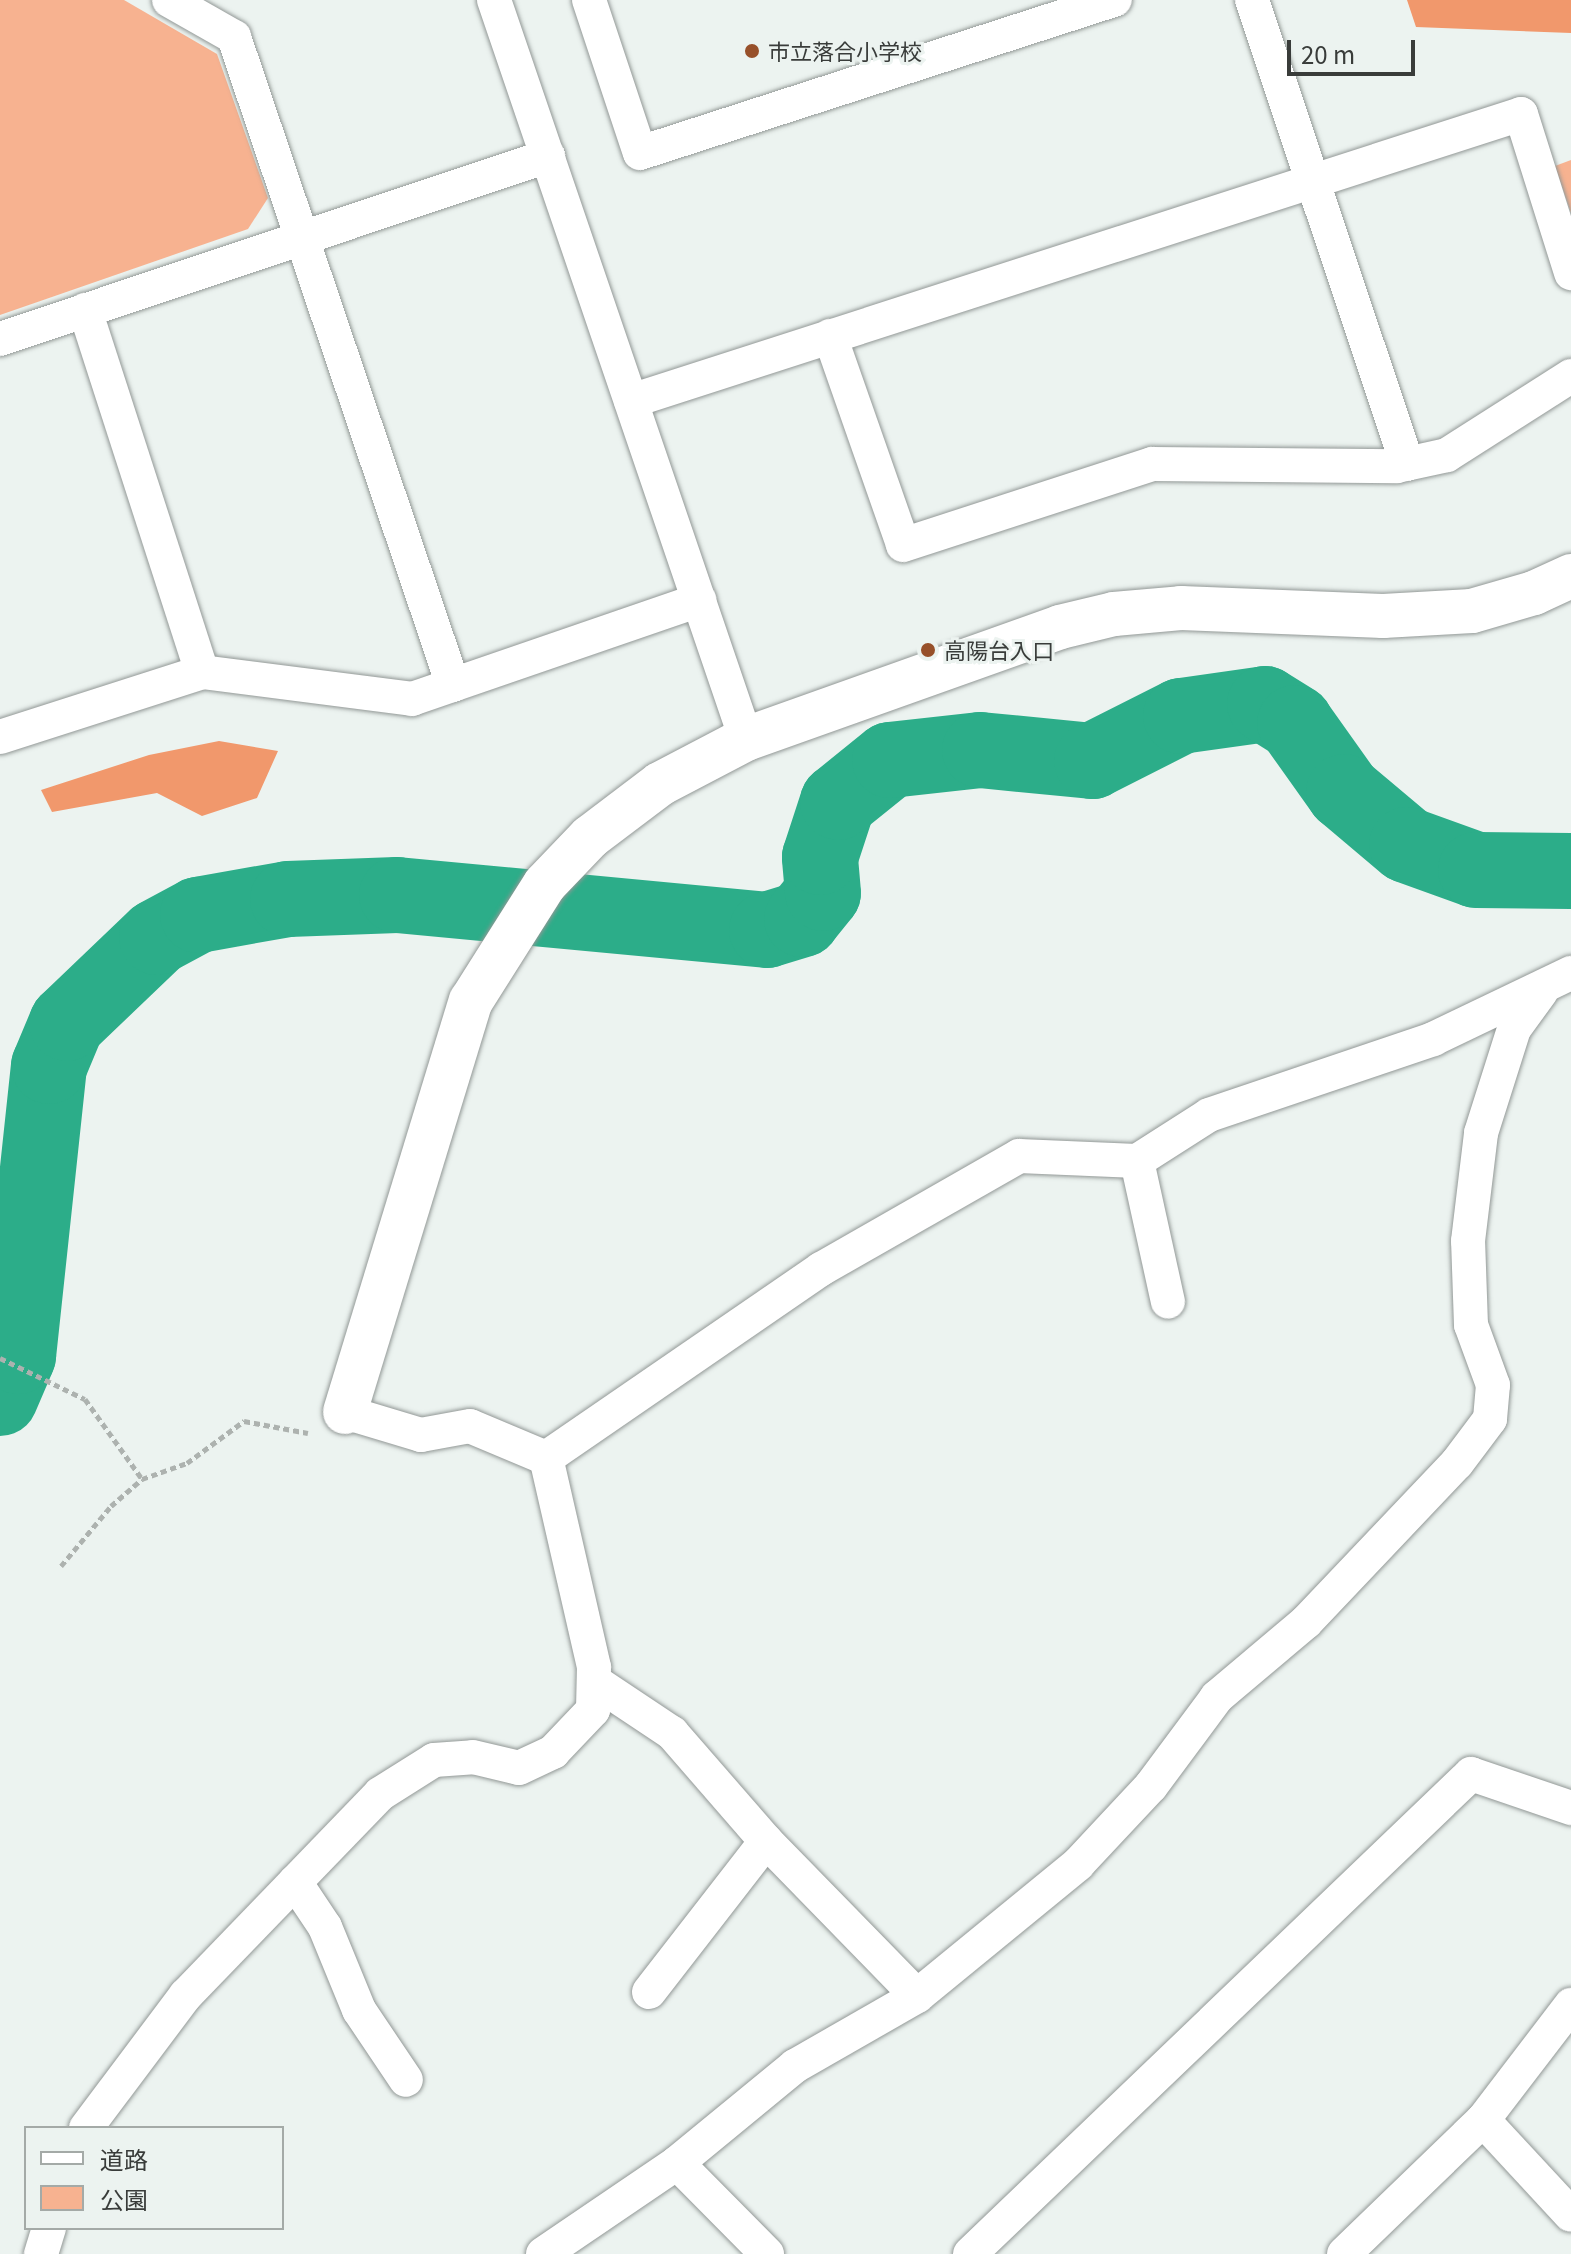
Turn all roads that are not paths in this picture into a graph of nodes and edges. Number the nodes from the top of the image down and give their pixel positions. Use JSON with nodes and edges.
{"nodes":[{"id":1,"x":169,"y":0,"type":"edge"},
{"id":2,"x":494,"y":0,"type":"edge"},
{"id":3,"x":589,"y":0,"type":"edge"},
{"id":4,"x":1115,"y":0,"type":"edge"},
{"id":5,"x":1252,"y":0,"type":"edge"},
{"id":6,"x":548,"y":156,"type":"junction"},
{"id":7,"x":1312,"y":180,"type":"junction"},
{"id":8,"x":302,"y":238,"type":"junction"},
{"id":9,"x":1571,"y":273,"type":"edge"},
{"id":10,"x":85,"y":310,"type":"junction"},
{"id":11,"x":830,"y":336,"type":"junction"},
{"id":12,"x":0,"y":339,"type":"edge"},
{"id":13,"x":1571,"y":376,"type":"edge"},
{"id":14,"x":631,"y":401,"type":"junction"},
{"id":15,"x":1407,"y":464,"type":"junction"},
{"id":16,"x":1571,"y":576,"type":"edge"},
{"id":17,"x":699,"y":600,"type":"junction"},
{"id":18,"x":202,"y":672,"type":"junction"},
{"id":19,"x":453,"y":685,"type":"junction"},
{"id":20,"x":0,"y":737,"type":"edge"},
{"id":21,"x":746,"y":739,"type":"junction"},
{"id":22,"x":1571,"y":973,"type":"edge"},
{"id":23,"x":1541,"y":992,"type":"junction"},
{"id":24,"x":1137,"y":1161,"type":"junction"},
{"id":25,"x":1168,"y":1302,"type":"dead end"},
{"id":26,"x":345,"y":1412,"type":"joint"},
{"id":27,"x":546,"y":1458,"type":"junction"},
{"id":28,"x":597,"y":1683,"type":"junction"},
{"id":29,"x":1571,"y":1808,"type":"edge"},
{"id":30,"x":766,"y":1841,"type":"junction"},
{"id":31,"x":295,"y":1882,"type":"junction"},
{"id":32,"x":649,"y":1992,"type":"dead end"},
{"id":33,"x":917,"y":1996,"type":"junction"},
{"id":34,"x":1571,"y":2005,"type":"edge"},
{"id":35,"x":406,"y":2080,"type":"dead end"},
{"id":36,"x":1483,"y":2120,"type":"junction"},
{"id":37,"x":88,"y":2126,"type":"edge"},
{"id":38,"x":677,"y":2163,"type":"junction"},
{"id":39,"x":1571,"y":2215,"type":"edge"},
{"id":40,"x":48,"y":2230,"type":"edge"},
{"id":41,"x":41,"y":2254,"type":"edge"},
{"id":42,"x":543,"y":2254,"type":"edge"},
{"id":43,"x":767,"y":2254,"type":"edge"},
{"id":44,"x":970,"y":2254,"type":"edge"},
{"id":45,"x":1344,"y":2254,"type":"edge"}],
"edges":[{"from":1,"to":8,"type":"street"},
{"from":2,"to":6,"type":"street"},
{"from":3,"to":4,"type":"street"},
{"from":5,"to":7,"type":"street"},
{"from":6,"to":8,"type":"street"},
{"from":6,"to":14,"type":"street"},
{"from":7,"to":9,"type":"street"},
{"from":7,"to":11,"type":"street"},
{"from":7,"to":15,"type":"street"},
{"from":8,"to":10,"type":"street"},
{"from":8,"to":19,"type":"street"},
{"from":10,"to":12,"type":"street"},
{"from":10,"to":18,"type":"street"},
{"from":11,"to":14,"type":"street"},
{"from":11,"to":15,"type":"street"},
{"from":13,"to":15,"type":"street"},
{"from":14,"to":17,"type":"street"},
{"from":16,"to":21,"type":"street"},
{"from":17,"to":19,"type":"street"},
{"from":17,"to":21,"type":"street"},
{"from":18,"to":19,"type":"street"},
{"from":18,"to":20,"type":"street"},
{"from":21,"to":26,"type":"street"},
{"from":22,"to":23,"type":"street"},
{"from":23,"to":24,"type":"street"},
{"from":23,"to":33,"type":"street"},
{"from":24,"to":25,"type":"street"},
{"from":24,"to":27,"type":"street"},
{"from":26,"to":27,"type":"street"},
{"from":27,"to":28,"type":"street"},
{"from":28,"to":30,"type":"street"},
{"from":28,"to":31,"type":"street"},
{"from":29,"to":44,"type":"street"},
{"from":30,"to":32,"type":"street"},
{"from":30,"to":33,"type":"street"},
{"from":31,"to":35,"type":"street"},
{"from":31,"to":37,"type":"street"},
{"from":33,"to":38,"type":"street"},
{"from":34,"to":36,"type":"street"},
{"from":36,"to":39,"type":"street"},
{"from":36,"to":45,"type":"street"},
{"from":38,"to":42,"type":"street"},
{"from":38,"to":43,"type":"street"},
{"from":40,"to":41,"type":"street"}]}
